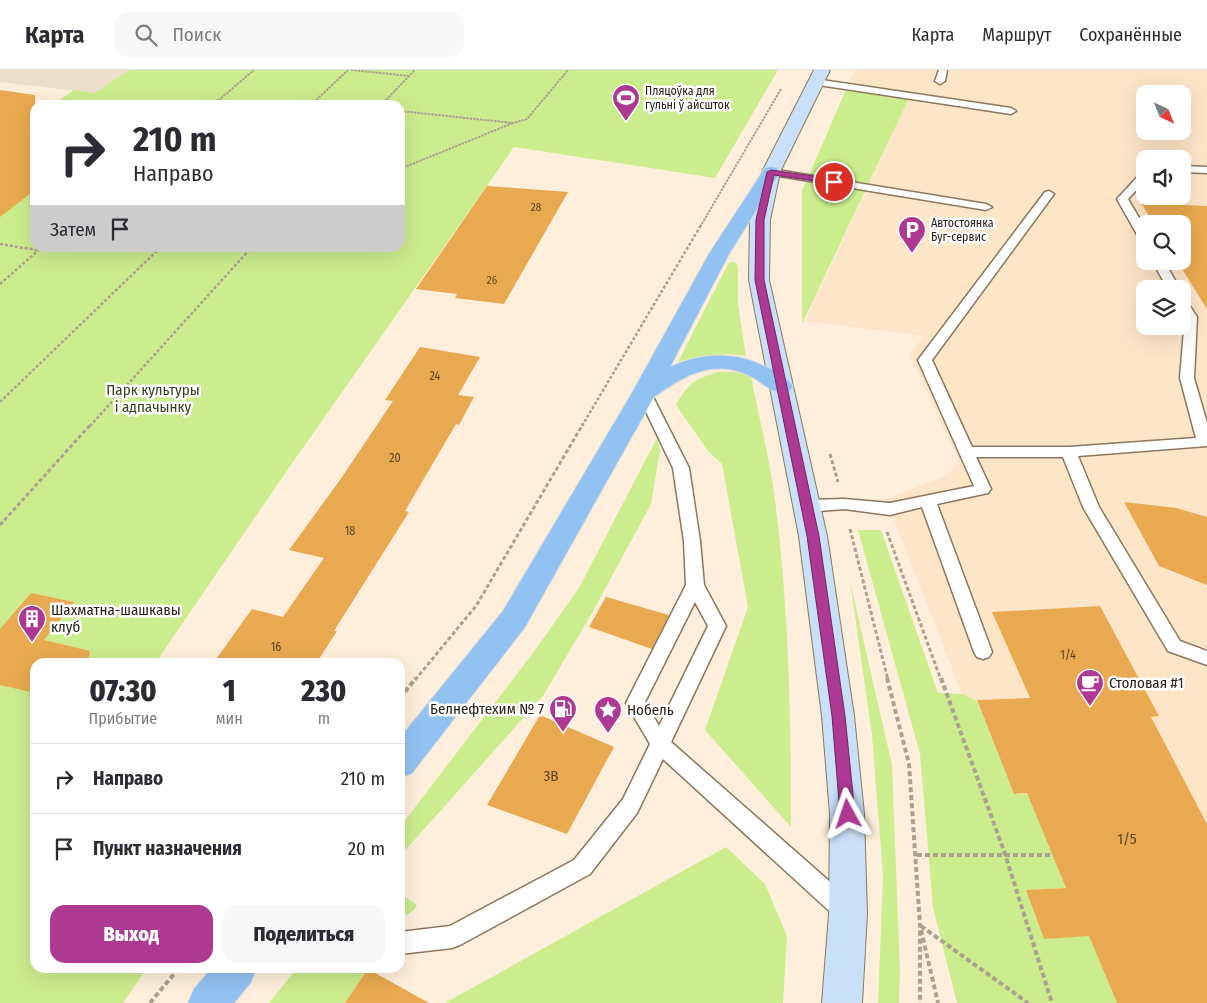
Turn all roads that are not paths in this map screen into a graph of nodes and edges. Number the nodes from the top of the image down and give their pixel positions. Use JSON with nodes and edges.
{"nodes":[{"id":1,"x":943,"y":70,"type":"edge"},
{"id":2,"x":818,"y":76,"type":"edge"},
{"id":3,"x":940,"y":81,"type":"dead end"},
{"id":4,"x":1012,"y":111,"type":"dead end"},
{"id":5,"x":1191,"y":169,"type":"edge"},
{"id":6,"x":1207,"y":170,"type":"edge"},
{"id":7,"x":771,"y":172,"type":"junction"},
{"id":8,"x":1136,"y":184,"type":"edge"},
{"id":9,"x":1049,"y":194,"type":"dead end"},
{"id":10,"x":986,"y":207,"type":"dead end"},
{"id":11,"x":1136,"y":223,"type":"edge"},
{"id":12,"x":1190,"y":335,"type":"edge"},
{"id":13,"x":781,"y":386,"type":"junction"},
{"id":14,"x":644,"y":393,"type":"junction"},
{"id":15,"x":966,"y":452,"type":"junction"},
{"id":16,"x":1069,"y":452,"type":"junction"},
{"id":17,"x":928,"y":501,"type":"junction"},
{"id":18,"x":806,"y":506,"type":"junction"},
{"id":19,"x":694,"y":585,"type":"junction"},
{"id":20,"x":983,"y":652,"type":"dead end"},
{"id":21,"x":1207,"y":658,"type":"edge"},
{"id":22,"x":660,"y":744,"type":"junction"},
{"id":23,"x":405,"y":756,"type":"edge"},
{"id":24,"x":848,"y":914,"type":"junction"},
{"id":25,"x":405,"y":942,"type":"edge"},
{"id":26,"x":233,"y":973,"type":"edge"},
{"id":27,"x":208,"y":1003,"type":"edge"},
{"id":28,"x":842,"y":1003,"type":"edge"}],
"edges":[{"from":1,"to":3,"type":"lane"},
{"from":2,"to":4,"type":"lane"},
{"from":2,"to":7,"type":"main road"},
{"from":5,"to":6,"type":"lane"},
{"from":7,"to":10,"type":"lane"},
{"from":7,"to":13,"type":"main road"},
{"from":7,"to":14,"type":"main road"},
{"from":8,"to":11,"type":"lane"},
{"from":9,"to":15,"type":"lane"},
{"from":12,"to":16,"type":"lane"},
{"from":13,"to":14,"type":"main road"},
{"from":13,"to":18,"type":"main road"},
{"from":14,"to":19,"type":"lane"},
{"from":14,"to":23,"type":"main road"},
{"from":15,"to":16,"type":"lane"},
{"from":15,"to":17,"type":"lane"},
{"from":16,"to":21,"type":"lane"},
{"from":17,"to":18,"type":"lane"},
{"from":17,"to":20,"type":"lane"},
{"from":18,"to":24,"type":"main road"},
{"from":19,"to":22,"type":"lane"},
{"from":19,"to":22,"type":"lane"},
{"from":22,"to":24,"type":"lane"},
{"from":22,"to":25,"type":"lane"},
{"from":24,"to":28,"type":"main road"},
{"from":26,"to":27,"type":"main road"}]}
